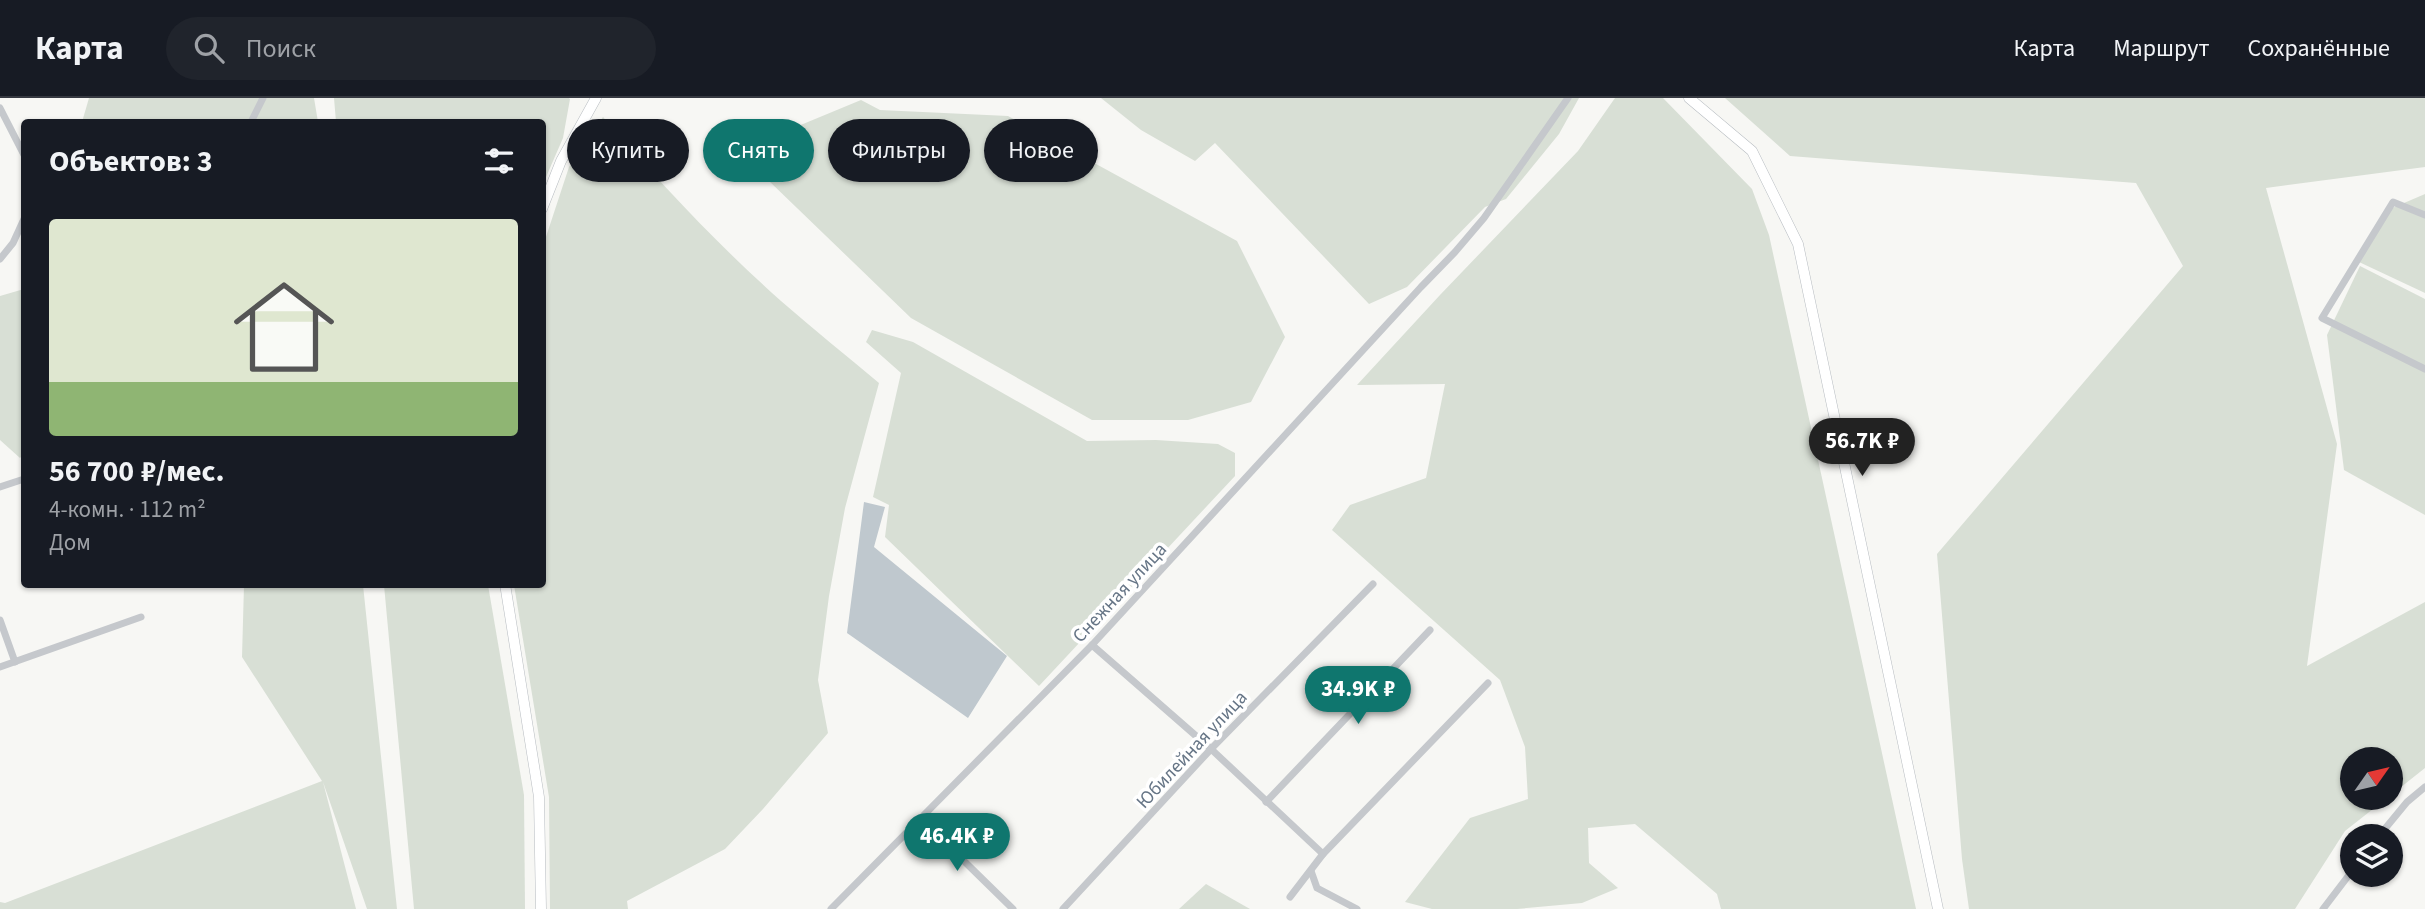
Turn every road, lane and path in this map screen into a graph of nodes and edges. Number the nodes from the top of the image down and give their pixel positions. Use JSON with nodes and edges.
{"nodes":[{"id":1,"x":263,"y":98,"type":"edge"},
{"id":2,"x":596,"y":98,"type":"edge"},
{"id":3,"x":1568,"y":98,"type":"edge"},
{"id":4,"x":1689,"y":98,"type":"edge"},
{"id":5,"x":0,"y":108,"type":"edge"},
{"id":6,"x":252,"y":119,"type":"edge"},
{"id":7,"x":21,"y":149,"type":"edge"},
{"id":8,"x":546,"y":199,"type":"edge"},
{"id":9,"x":2425,"y":215,"type":"edge"},
{"id":10,"x":21,"y":226,"type":"edge"},
{"id":11,"x":0,"y":259,"type":"edge"},
{"id":12,"x":2425,"y":369,"type":"edge"},
{"id":13,"x":21,"y":480,"type":"edge"},
{"id":14,"x":0,"y":487,"type":"edge"},
{"id":15,"x":1373,"y":584,"type":"dead end"},
{"id":16,"x":506,"y":588,"type":"edge"},
{"id":17,"x":141,"y":617,"type":"dead end"},
{"id":18,"x":0,"y":620,"type":"edge"},
{"id":19,"x":1430,"y":630,"type":"dead end"},
{"id":20,"x":1092,"y":645,"type":"junction"},
{"id":21,"x":15,"y":662,"type":"junction"},
{"id":22,"x":0,"y":667,"type":"edge"},
{"id":23,"x":1488,"y":683,"type":"dead end"},
{"id":24,"x":1210,"y":749,"type":"junction"},
{"id":25,"x":2425,"y":787,"type":"edge"},
{"id":26,"x":1266,"y":802,"type":"junction"},
{"id":27,"x":920,"y":818,"type":"junction"},
{"id":28,"x":2389,"y":824,"type":"edge"},
{"id":29,"x":1323,"y":853,"type":"junction"},
{"id":30,"x":1311,"y":871,"type":"junction"},
{"id":31,"x":2340,"y":886,"type":"edge"},
{"id":32,"x":1290,"y":897,"type":"dead end"},
{"id":33,"x":541,"y":909,"type":"edge"},
{"id":34,"x":831,"y":909,"type":"edge"},
{"id":35,"x":1013,"y":909,"type":"edge"},
{"id":36,"x":1063,"y":909,"type":"edge"},
{"id":37,"x":1357,"y":909,"type":"edge"},
{"id":38,"x":1938,"y":909,"type":"edge"},
{"id":39,"x":2323,"y":909,"type":"edge"}],
"edges":[{"from":1,"to":6,"type":"street"},
{"from":2,"to":8,"type":"street"},
{"from":3,"to":20,"type":"street","name":"Снежная улица"},
{"from":4,"to":38,"type":"street"},
{"from":5,"to":7,"type":"street"},
{"from":9,"to":12,"type":"street"},
{"from":10,"to":11,"type":"street"},
{"from":13,"to":14,"type":"street"},
{"from":15,"to":24,"type":"street","name":"Юбилейная улица"},
{"from":16,"to":33,"type":"street"},
{"from":17,"to":21,"type":"street"},
{"from":18,"to":21,"type":"street"},
{"from":19,"to":26,"type":"street"},
{"from":20,"to":24,"type":"street"},
{"from":20,"to":27,"type":"street","name":"Снежная улица"},
{"from":21,"to":22,"type":"street"},
{"from":23,"to":29,"type":"street"},
{"from":24,"to":26,"type":"street"},
{"from":24,"to":36,"type":"street","name":"Юбилейная улица"},
{"from":25,"to":28,"type":"street"},
{"from":26,"to":29,"type":"street"},
{"from":27,"to":34,"type":"street","name":"Снежная улица"},
{"from":27,"to":35,"type":"street"},
{"from":29,"to":30,"type":"street"},
{"from":30,"to":32,"type":"street"},
{"from":30,"to":37,"type":"street"},
{"from":31,"to":39,"type":"street"}]}
